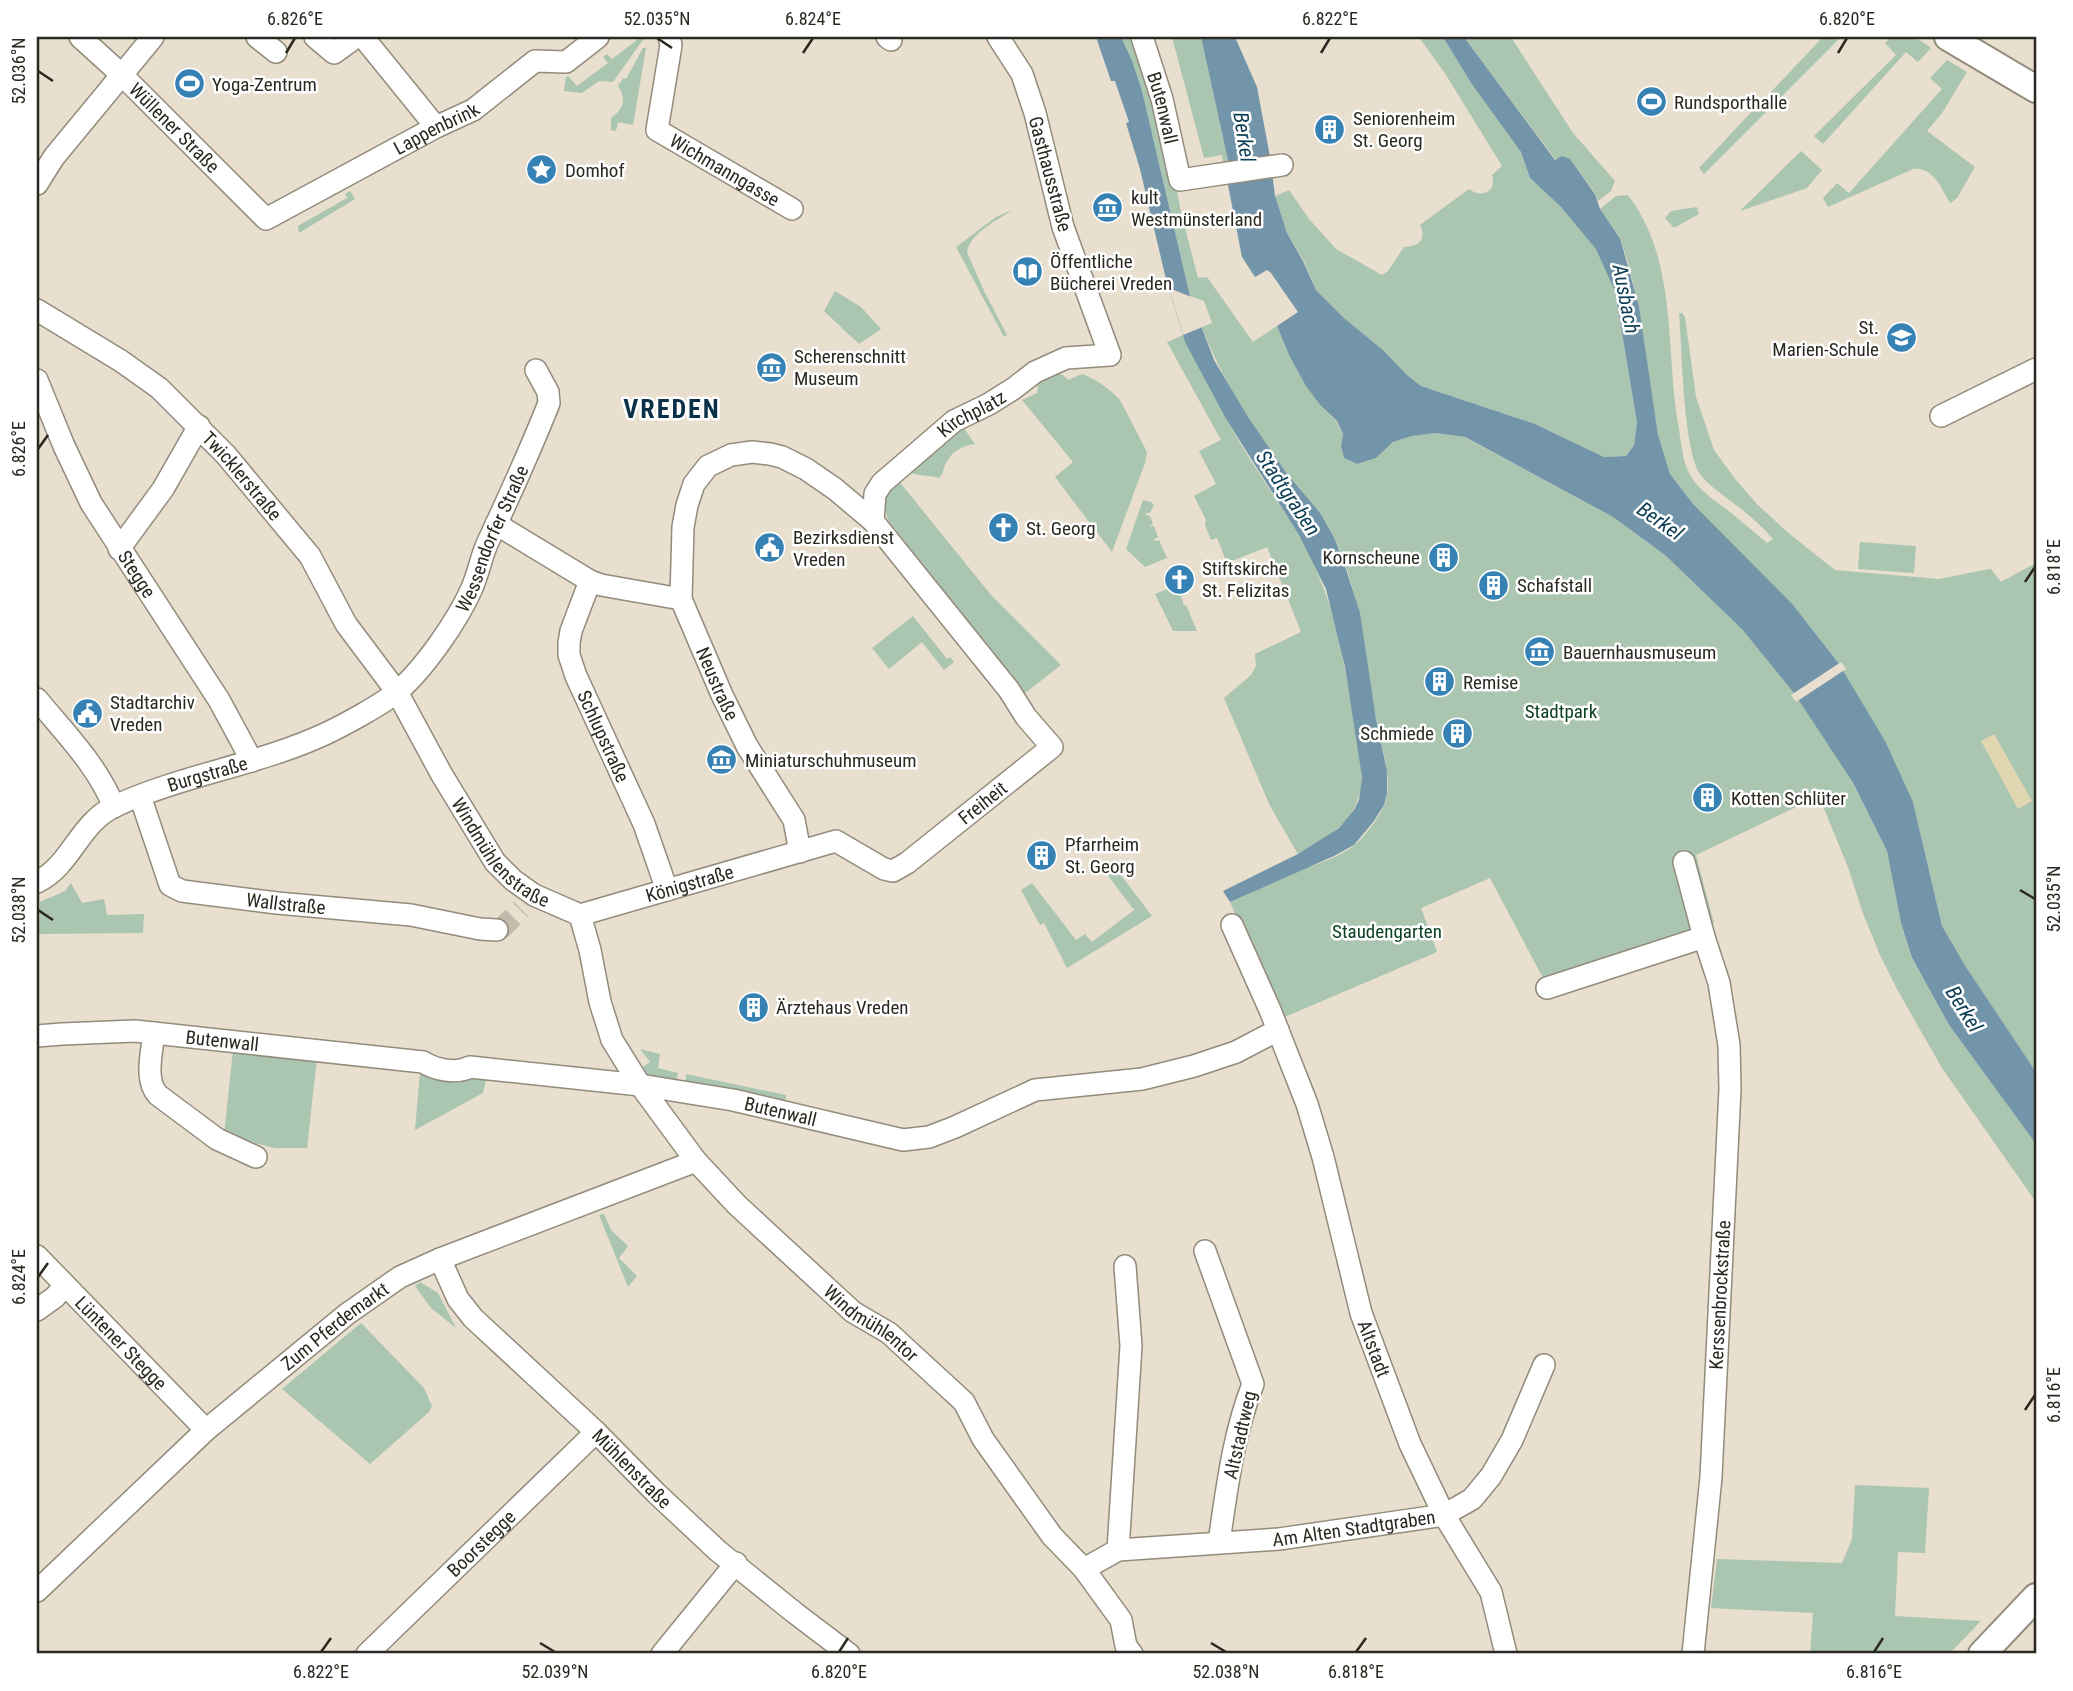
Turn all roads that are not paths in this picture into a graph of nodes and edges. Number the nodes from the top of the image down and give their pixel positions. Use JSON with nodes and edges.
{"nodes":[{"id":1,"x":80,"y":37,"type":"edge"},
{"id":2,"x":153,"y":37,"type":"edge"},
{"id":3,"x":257,"y":37,"type":"edge"},
{"id":4,"x":315,"y":37,"type":"edge"},
{"id":5,"x":356,"y":37,"type":"edge"},
{"id":6,"x":363,"y":37,"type":"edge"},
{"id":7,"x":598,"y":37,"type":"edge"},
{"id":8,"x":669,"y":37,"type":"edge"},
{"id":9,"x":998,"y":37,"type":"edge"},
{"id":10,"x":1142,"y":37,"type":"edge"},
{"id":11,"x":1948,"y":37,"type":"edge"},
{"id":12,"x":276,"y":52,"type":"dead end"},
{"id":13,"x":122,"y":75,"type":"junction"},
{"id":14,"x":2036,"y":89,"type":"edge"},
{"id":15,"x":436,"y":127,"type":"junction"},
{"id":16,"x":1278,"y":165,"type":"dead end"},
{"id":17,"x":37,"y":184,"type":"edge"},
{"id":18,"x":792,"y":209,"type":"dead end"},
{"id":19,"x":266,"y":219,"type":"joint"},
{"id":20,"x":37,"y":310,"type":"edge"},
{"id":21,"x":1110,"y":355,"type":"joint"},
{"id":22,"x":2036,"y":369,"type":"edge"},
{"id":23,"x":536,"y":370,"type":"dead end"},
{"id":24,"x":37,"y":380,"type":"edge"},
{"id":25,"x":1941,"y":416,"type":"dead end"},
{"id":26,"x":199,"y":426,"type":"junction"},
{"id":27,"x":873,"y":521,"type":"junction"},
{"id":28,"x":496,"y":524,"type":"junction"},
{"id":29,"x":119,"y":549,"type":"junction"},
{"id":30,"x":590,"y":581,"type":"junction"},
{"id":31,"x":681,"y":599,"type":"junction"},
{"id":32,"x":397,"y":692,"type":"junction"},
{"id":33,"x":37,"y":699,"type":"edge"},
{"id":34,"x":252,"y":761,"type":"junction"},
{"id":35,"x":141,"y":796,"type":"junction"},
{"id":36,"x":114,"y":807,"type":"junction"},
{"id":37,"x":800,"y":852,"type":"junction"},
{"id":38,"x":1684,"y":862,"type":"dead end"},
{"id":39,"x":892,"y":871,"type":"joint"},
{"id":40,"x":37,"y":882,"type":"edge"},
{"id":41,"x":667,"y":890,"type":"junction"},
{"id":42,"x":580,"y":915,"type":"junction"},
{"id":43,"x":1232,"y":925,"type":"dead end"},
{"id":44,"x":497,"y":929,"type":"dead end"},
{"id":45,"x":1704,"y":937,"type":"junction"},
{"id":46,"x":1547,"y":988,"type":"dead end"},
{"id":47,"x":600,"y":1002,"type":"joint"},
{"id":48,"x":1278,"y":1030,"type":"junction"},
{"id":49,"x":154,"y":1033,"type":"junction"},
{"id":50,"x":37,"y":1036,"type":"edge"},
{"id":51,"x":640,"y":1085,"type":"junction"},
{"id":52,"x":256,"y":1157,"type":"dead end"},
{"id":53,"x":696,"y":1161,"type":"junction"},
{"id":54,"x":1205,"y":1251,"type":"dead end"},
{"id":55,"x":37,"y":1256,"type":"edge"},
{"id":56,"x":440,"y":1259,"type":"junction"},
{"id":57,"x":1125,"y":1266,"type":"dead end"},
{"id":58,"x":65,"y":1285,"type":"junction"},
{"id":59,"x":37,"y":1310,"type":"edge"},
{"id":60,"x":1544,"y":1365,"type":"dead end"},
{"id":61,"x":206,"y":1430,"type":"junction"},
{"id":62,"x":596,"y":1432,"type":"junction"},
{"id":63,"x":1444,"y":1515,"type":"junction"},
{"id":64,"x":1219,"y":1542,"type":"junction"},
{"id":65,"x":1118,"y":1550,"type":"junction"},
{"id":66,"x":736,"y":1563,"type":"junction"},
{"id":67,"x":1084,"y":1569,"type":"junction"},
{"id":68,"x":37,"y":1591,"type":"edge"},
{"id":69,"x":2036,"y":1597,"type":"edge"},
{"id":70,"x":367,"y":1654,"type":"edge"},
{"id":71,"x":662,"y":1654,"type":"edge"},
{"id":72,"x":849,"y":1654,"type":"edge"},
{"id":73,"x":1132,"y":1654,"type":"edge"},
{"id":74,"x":1506,"y":1654,"type":"edge"},
{"id":75,"x":1693,"y":1654,"type":"edge"},
{"id":76,"x":1982,"y":1654,"type":"edge"}],
"edges":[{"from":1,"to":13,"type":"street","name":"Wüllener Straße"},
{"from":2,"to":13,"type":"street"},
{"from":3,"to":12,"type":"street"},
{"from":4,"to":5,"type":"street"},
{"from":6,"to":15,"type":"street"},
{"from":7,"to":15,"type":"street","name":"Lappenbrink"},
{"from":8,"to":18,"type":"street","name":"Wichmanngasse"},
{"from":9,"to":21,"type":"street","name":"Gasthausstraße"},
{"from":10,"to":16,"type":"street","name":"Butenwall"},
{"from":11,"to":14,"type":"street"},
{"from":13,"to":17,"type":"street"},
{"from":13,"to":19,"type":"street","name":"Wüllener Straße"},
{"from":15,"to":19,"type":"street","name":"Lappenbrink"},
{"from":20,"to":26,"type":"street","name":"Twicklerstraße"},
{"from":21,"to":27,"type":"street","name":"Kirchplatz"},
{"from":22,"to":25,"type":"street"},
{"from":23,"to":28,"type":"street","name":"Wessendorfer Straße"},
{"from":24,"to":29,"type":"street","name":"Stegge"},
{"from":26,"to":29,"type":"street"},
{"from":26,"to":32,"type":"street","name":"Twicklerstraße"},
{"from":27,"to":31,"type":"street","name":"Neustraße"},
{"from":27,"to":39,"type":"street","name":"Freiheit"},
{"from":28,"to":30,"type":"street"},
{"from":28,"to":32,"type":"street","name":"Wessendorfer Straße"},
{"from":29,"to":34,"type":"street","name":"Stegge"},
{"from":30,"to":31,"type":"street"},
{"from":30,"to":41,"type":"street","name":"Schlupstraße"},
{"from":31,"to":37,"type":"street","name":"Neustraße"},
{"from":32,"to":34,"type":"street","name":"Burgstraße"},
{"from":32,"to":42,"type":"street","name":"Windmühlenstraße"},
{"from":33,"to":36,"type":"street"},
{"from":34,"to":35,"type":"street","name":"Burgstraße"},
{"from":35,"to":36,"type":"street","name":"Burgstraße"},
{"from":35,"to":44,"type":"street","name":"Wallstraße"},
{"from":36,"to":40,"type":"street","name":"Burgstraße"},
{"from":37,"to":39,"type":"street","name":"Königstraße"},
{"from":37,"to":41,"type":"street","name":"Königstraße"},
{"from":38,"to":45,"type":"street","name":"Kerssenbrockstraße"},
{"from":41,"to":42,"type":"street","name":"Königstraße"},
{"from":42,"to":47,"type":"street","name":"Windmühlenstraße"},
{"from":43,"to":48,"type":"street"},
{"from":45,"to":46,"type":"street"},
{"from":45,"to":75,"type":"street","name":"Kerssenbrockstraße"},
{"from":47,"to":51,"type":"street","name":"Windmühlentor"},
{"from":48,"to":51,"type":"street","name":"Butenwall"},
{"from":48,"to":63,"type":"street","name":"Altstadt"},
{"from":49,"to":50,"type":"street","name":"Butenwall"},
{"from":49,"to":51,"type":"street","name":"Butenwall"},
{"from":49,"to":52,"type":"street"},
{"from":51,"to":53,"type":"street","name":"Windmühlentor"},
{"from":53,"to":56,"type":"street","name":"Zum Pferdemarkt"},
{"from":53,"to":67,"type":"street","name":"Windmühlentor"},
{"from":54,"to":64,"type":"street","name":"Altstadtweg"},
{"from":55,"to":58,"type":"street","name":"Lüntener Stegge"},
{"from":56,"to":61,"type":"street","name":"Zum Pferdemarkt"},
{"from":56,"to":62,"type":"street","name":"Mühlenstraße"},
{"from":57,"to":65,"type":"street"},
{"from":58,"to":59,"type":"street"},
{"from":58,"to":61,"type":"street","name":"Lüntener Stegge"},
{"from":60,"to":63,"type":"street","name":"Am Alten Stadtgraben"},
{"from":61,"to":68,"type":"street","name":"Zum Pferdemarkt"},
{"from":62,"to":66,"type":"street","name":"Mühlenstraße"},
{"from":62,"to":70,"type":"street","name":"Boorstegge"},
{"from":63,"to":64,"type":"street","name":"Am Alten Stadtgraben"},
{"from":63,"to":74,"type":"street","name":"Altstadt"},
{"from":64,"to":65,"type":"street","name":"Am Alten Stadtgraben"},
{"from":65,"to":67,"type":"street","name":"Am Alten Stadtgraben"},
{"from":66,"to":71,"type":"street"},
{"from":66,"to":72,"type":"street","name":"Mühlenstraße"},
{"from":67,"to":73,"type":"street","name":"Windmühlentor"},
{"from":69,"to":76,"type":"street"}]}
